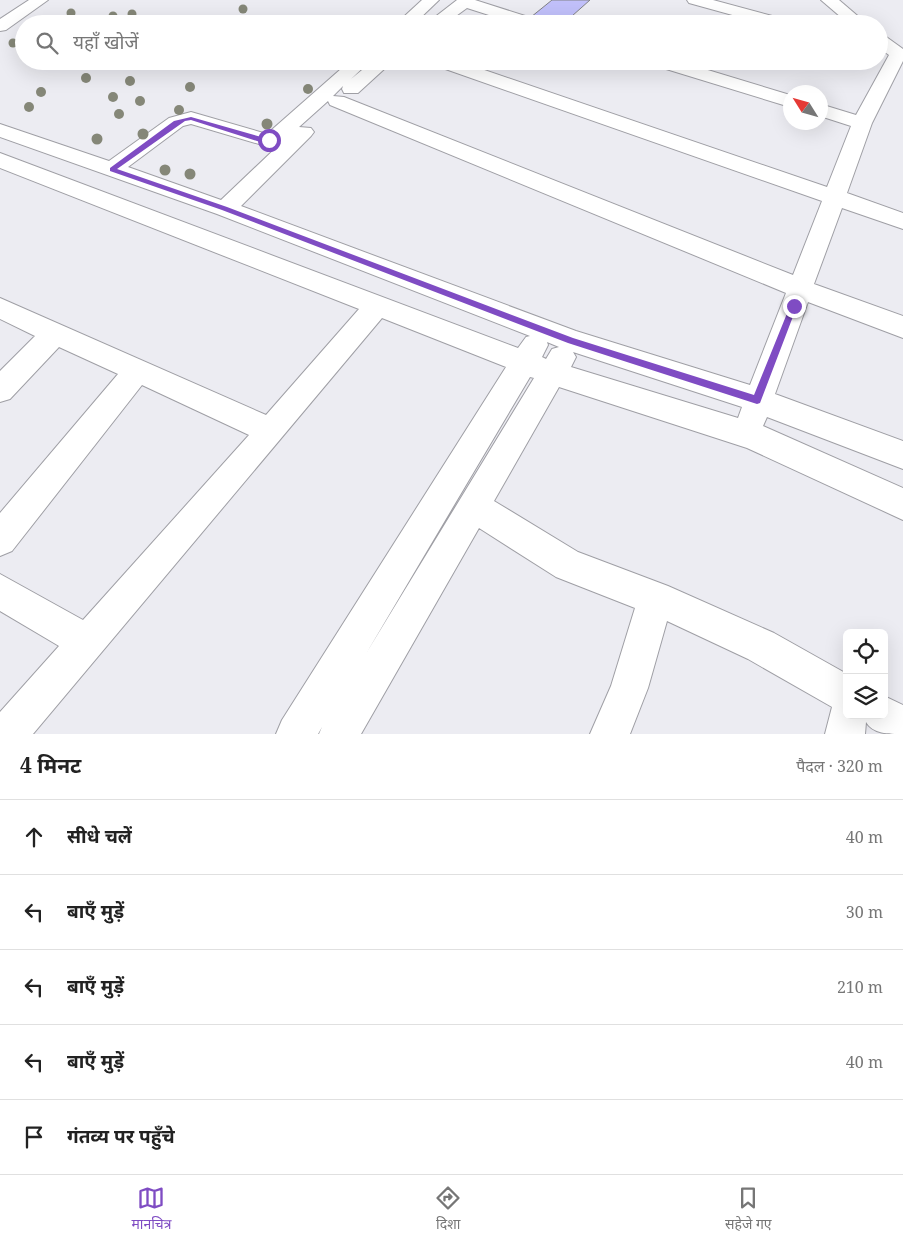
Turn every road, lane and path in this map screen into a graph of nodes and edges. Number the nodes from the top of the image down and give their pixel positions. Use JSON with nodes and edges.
{"nodes":[{"id":1,"x":40,"y":0,"type":"edge"},
{"id":2,"x":431,"y":0,"type":"edge"},
{"id":3,"x":695,"y":0,"type":"edge"},
{"id":4,"x":829,"y":0,"type":"edge"},
{"id":5,"x":17,"y":15,"type":"edge"},
{"id":6,"x":414,"y":15,"type":"edge"},
{"id":7,"x":447,"y":15,"type":"edge"},
{"id":8,"x":506,"y":15,"type":"edge"},
{"id":9,"x":751,"y":15,"type":"edge"},
{"id":10,"x":848,"y":15,"type":"edge"},
{"id":11,"x":15,"y":16,"type":"edge"},
{"id":12,"x":0,"y":26,"type":"edge"},
{"id":13,"x":352,"y":70,"type":"edge"},
{"id":14,"x":373,"y":70,"type":"edge"},
{"id":15,"x":486,"y":70,"type":"edge"},
{"id":16,"x":688,"y":70,"type":"edge"},
{"id":17,"x":885,"y":70,"type":"edge"},
{"id":18,"x":783,"y":99,"type":"edge"},
{"id":19,"x":337,"y":100,"type":"junction"},
{"id":20,"x":828,"y":112,"type":"edge"},
{"id":21,"x":862,"y":123,"type":"junction"},
{"id":22,"x":0,"y":130,"type":"edge"},
{"id":23,"x":0,"y":160,"type":"edge"},
{"id":24,"x":112,"y":169,"type":"junction"},
{"id":25,"x":834,"y":198,"type":"junction"},
{"id":26,"x":225,"y":209,"type":"junction"},
{"id":27,"x":903,"y":221,"type":"edge"},
{"id":28,"x":801,"y":289,"type":"junction"},
{"id":29,"x":378,"y":305,"type":"junction"},
{"id":30,"x":0,"y":308,"type":"edge"},
{"id":31,"x":903,"y":327,"type":"edge"},
{"id":32,"x":55,"y":333,"type":"junction"},
{"id":33,"x":557,"y":335,"type":"junction"},
{"id":34,"x":539,"y":367,"type":"junction"},
{"id":35,"x":137,"y":371,"type":"junction"},
{"id":36,"x":0,"y":390,"type":"edge"},
{"id":37,"x":757,"y":400,"type":"junction"},
{"id":38,"x":271,"y":432,"type":"junction"},
{"id":39,"x":747,"y":434,"type":"junction"},
{"id":40,"x":903,"y":455,"type":"edge"},
{"id":41,"x":903,"y":504,"type":"edge"},
{"id":42,"x":473,"y":506,"type":"junction"},
{"id":43,"x":0,"y":539,"type":"edge"},
{"id":44,"x":0,"y":591,"type":"edge"},
{"id":45,"x":656,"y":598,"type":"junction"},
{"id":46,"x":87,"y":642,"type":"junction"},
{"id":47,"x":843,"y":693,"type":"edge"},
{"id":48,"x":888,"y":718,"type":"edge"},
{"id":49,"x":847,"y":719,"type":"edge"},
{"id":50,"x":903,"y":726,"type":"edge"},
{"id":51,"x":7,"y":734,"type":"edge"},
{"id":52,"x":296,"y":734,"type":"edge"},
{"id":53,"x":339,"y":734,"type":"edge"},
{"id":54,"x":610,"y":734,"type":"edge"},
{"id":55,"x":845,"y":734,"type":"edge"}],
"edges":[{"from":1,"to":5,"type":"street"},
{"from":2,"to":6,"type":"street"},
{"from":3,"to":9,"type":"street"},
{"from":4,"to":10,"type":"street"},
{"from":7,"to":8,"type":"street"},
{"from":11,"to":12,"type":"street"},
{"from":13,"to":24,"type":"street"},
{"from":14,"to":19,"type":"street"},
{"from":15,"to":25,"type":"street"},
{"from":16,"to":18,"type":"street"},
{"from":17,"to":21,"type":"street"},
{"from":19,"to":26,"type":"street"},
{"from":19,"to":28,"type":"street"},
{"from":20,"to":21,"type":"street"},
{"from":21,"to":25,"type":"street"},
{"from":22,"to":24,"type":"street"},
{"from":23,"to":29,"type":"street"},
{"from":24,"to":26,"type":"street"},
{"from":25,"to":27,"type":"street"},
{"from":25,"to":28,"type":"street"},
{"from":26,"to":33,"type":"street"},
{"from":28,"to":31,"type":"street"},
{"from":28,"to":37,"type":"street"},
{"from":29,"to":34,"type":"street"},
{"from":29,"to":38,"type":"street"},
{"from":30,"to":32,"type":"street"},
{"from":32,"to":35,"type":"street"},
{"from":32,"to":36,"type":"street"},
{"from":33,"to":34,"type":"street"},
{"from":33,"to":37,"type":"street"},
{"from":34,"to":39,"type":"street"},
{"from":34,"to":42,"type":"street"},
{"from":34,"to":52,"type":"street"},
{"from":35,"to":38,"type":"street"},
{"from":35,"to":43,"type":"street"},
{"from":37,"to":39,"type":"street"},
{"from":37,"to":40,"type":"street"},
{"from":38,"to":46,"type":"street"},
{"from":39,"to":41,"type":"street"},
{"from":42,"to":45,"type":"street"},
{"from":42,"to":53,"type":"street"},
{"from":44,"to":46,"type":"street"},
{"from":45,"to":47,"type":"street"},
{"from":45,"to":54,"type":"street"},
{"from":46,"to":51,"type":"street"},
{"from":48,"to":50,"type":"street"},
{"from":49,"to":55,"type":"street"}]}
